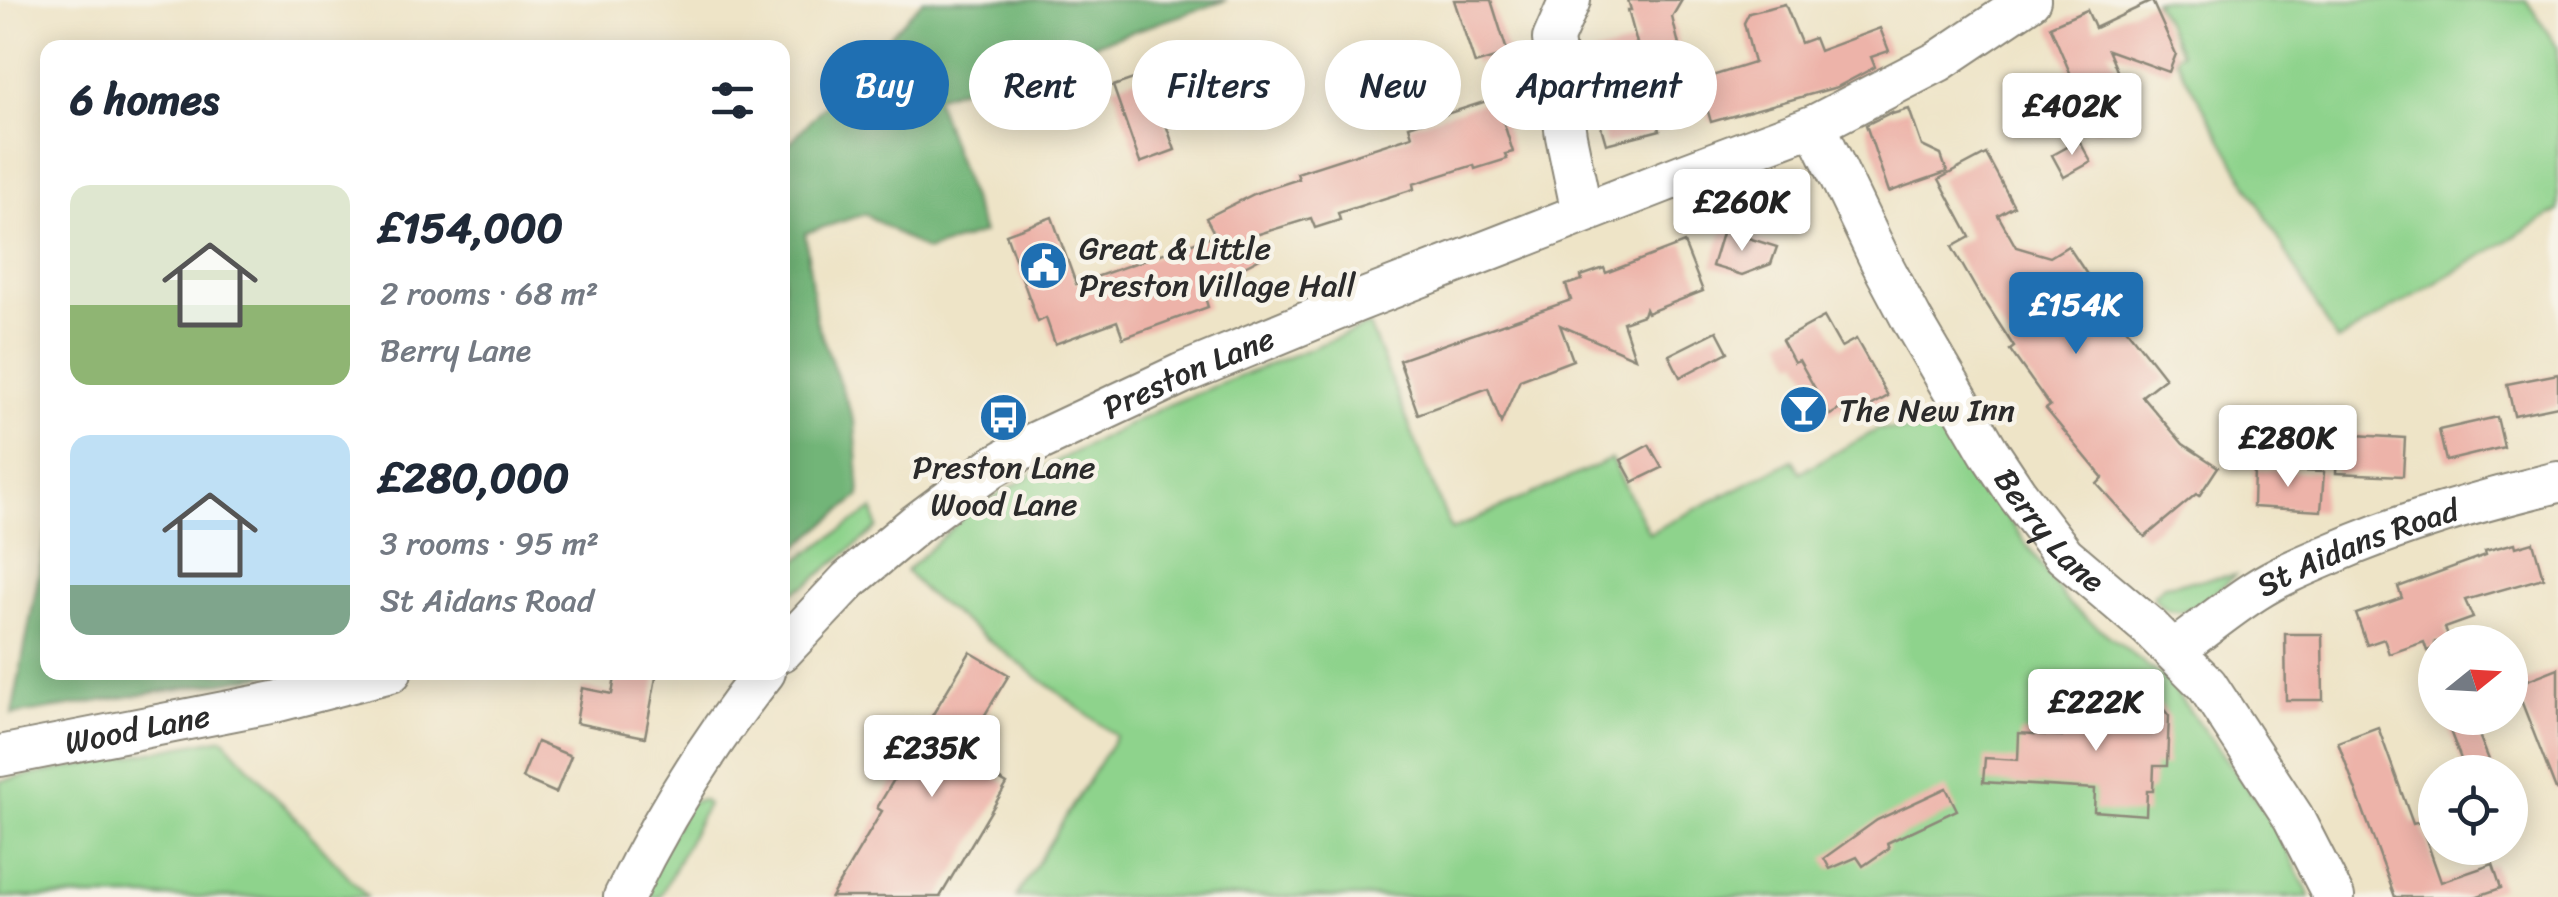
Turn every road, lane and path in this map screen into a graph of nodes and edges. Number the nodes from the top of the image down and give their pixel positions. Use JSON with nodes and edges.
{"nodes":[{"id":1,"x":1570,"y":0,"type":"edge"},
{"id":2,"x":2030,"y":0,"type":"edge"},
{"id":3,"x":1815,"y":125,"type":"junction"},
{"id":4,"x":1582,"y":213,"type":"junction"},
{"id":5,"x":2558,"y":482,"type":"edge"},
{"id":6,"x":790,"y":643,"type":"edge"},
{"id":7,"x":2174,"y":650,"type":"junction"},
{"id":8,"x":360,"y":680,"type":"edge"},
{"id":9,"x":758,"y":680,"type":"edge"},
{"id":10,"x":0,"y":756,"type":"edge"},
{"id":11,"x":624,"y":897,"type":"edge"},
{"id":12,"x":2334,"y":897,"type":"edge"}],
"edges":[{"from":1,"to":4,"type":"street"},
{"from":2,"to":3,"type":"street","name":"Preston Lane"},
{"from":3,"to":4,"type":"street","name":"Preston Lane"},
{"from":3,"to":7,"type":"street","name":"Berry Lane"},
{"from":4,"to":6,"type":"street","name":"Preston Lane"},
{"from":5,"to":7,"type":"street","name":"St Aidans Road"},
{"from":7,"to":12,"type":"street","name":"Berry Lane"},
{"from":8,"to":10,"type":"street","name":"Wood Lane"},
{"from":9,"to":11,"type":"street"}]}
